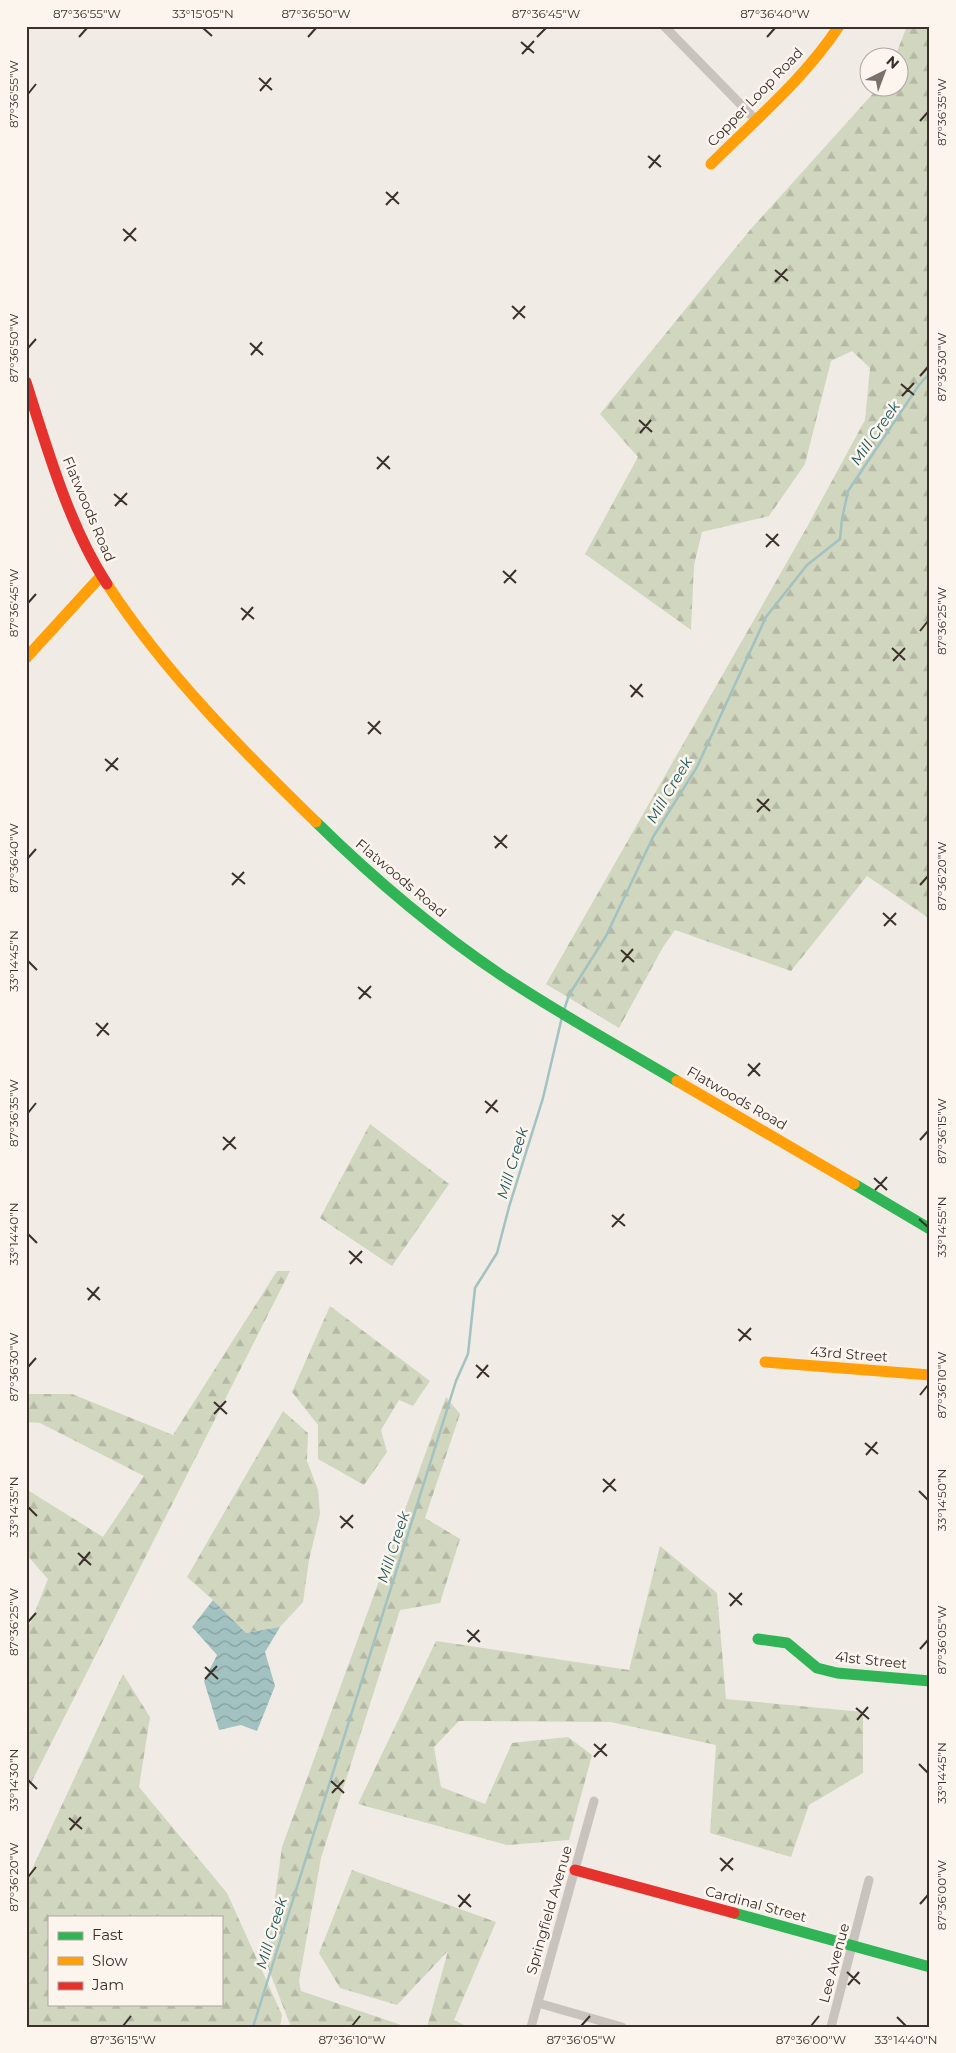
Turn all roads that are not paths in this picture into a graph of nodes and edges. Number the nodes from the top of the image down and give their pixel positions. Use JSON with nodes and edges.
{"nodes":[{"id":1,"x":664,"y":26,"type":"edge"},
{"id":2,"x":838,"y":26,"type":"edge"},
{"id":3,"x":756,"y":120,"type":"junction"},
{"id":4,"x":711,"y":164,"type":"dead end"},
{"id":5,"x":26,"y":382,"type":"edge"},
{"id":6,"x":101,"y":576,"type":"junction"},
{"id":7,"x":26,"y":658,"type":"edge"},
{"id":8,"x":930,"y":1229,"type":"edge"},
{"id":9,"x":765,"y":1362,"type":"dead end"},
{"id":10,"x":930,"y":1375,"type":"edge"},
{"id":11,"x":758,"y":1639,"type":"dead end"},
{"id":12,"x":930,"y":1681,"type":"edge"},
{"id":13,"x":594,"y":1801,"type":"dead end"},
{"id":14,"x":575,"y":1870,"type":"junction"},
{"id":15,"x":870,"y":1880,"type":"dead end"},
{"id":16,"x":853,"y":1945,"type":"junction"},
{"id":17,"x":930,"y":1967,"type":"edge"},
{"id":18,"x":538,"y":2003,"type":"junction"},
{"id":19,"x":531,"y":2027,"type":"edge"},
{"id":20,"x":622,"y":2027,"type":"edge"},
{"id":21,"x":831,"y":2027,"type":"edge"}],
"edges":[{"from":1,"to":3,"type":"street"},
{"from":2,"to":3,"type":"street","name":"Copper Loop Road"},
{"from":3,"to":4,"type":"street","name":"Copper Loop Road"},
{"from":5,"to":6,"type":"street","name":"Flatwoods Road"},
{"from":6,"to":7,"type":"street"},
{"from":6,"to":8,"type":"street","name":"Flatwoods Road"},
{"from":9,"to":10,"type":"street","name":"43rd Street"},
{"from":11,"to":12,"type":"street","name":"41st Street"},
{"from":13,"to":14,"type":"street","name":"Springfield Avenue"},
{"from":14,"to":16,"type":"street","name":"Cardinal Street"},
{"from":14,"to":18,"type":"street","name":"Springfield Avenue"},
{"from":15,"to":16,"type":"street","name":"Lee Avenue"},
{"from":16,"to":17,"type":"street","name":"Cardinal Street"},
{"from":16,"to":21,"type":"street","name":"Lee Avenue"},
{"from":18,"to":19,"type":"street","name":"Springfield Avenue"},
{"from":18,"to":20,"type":"street"}]}
